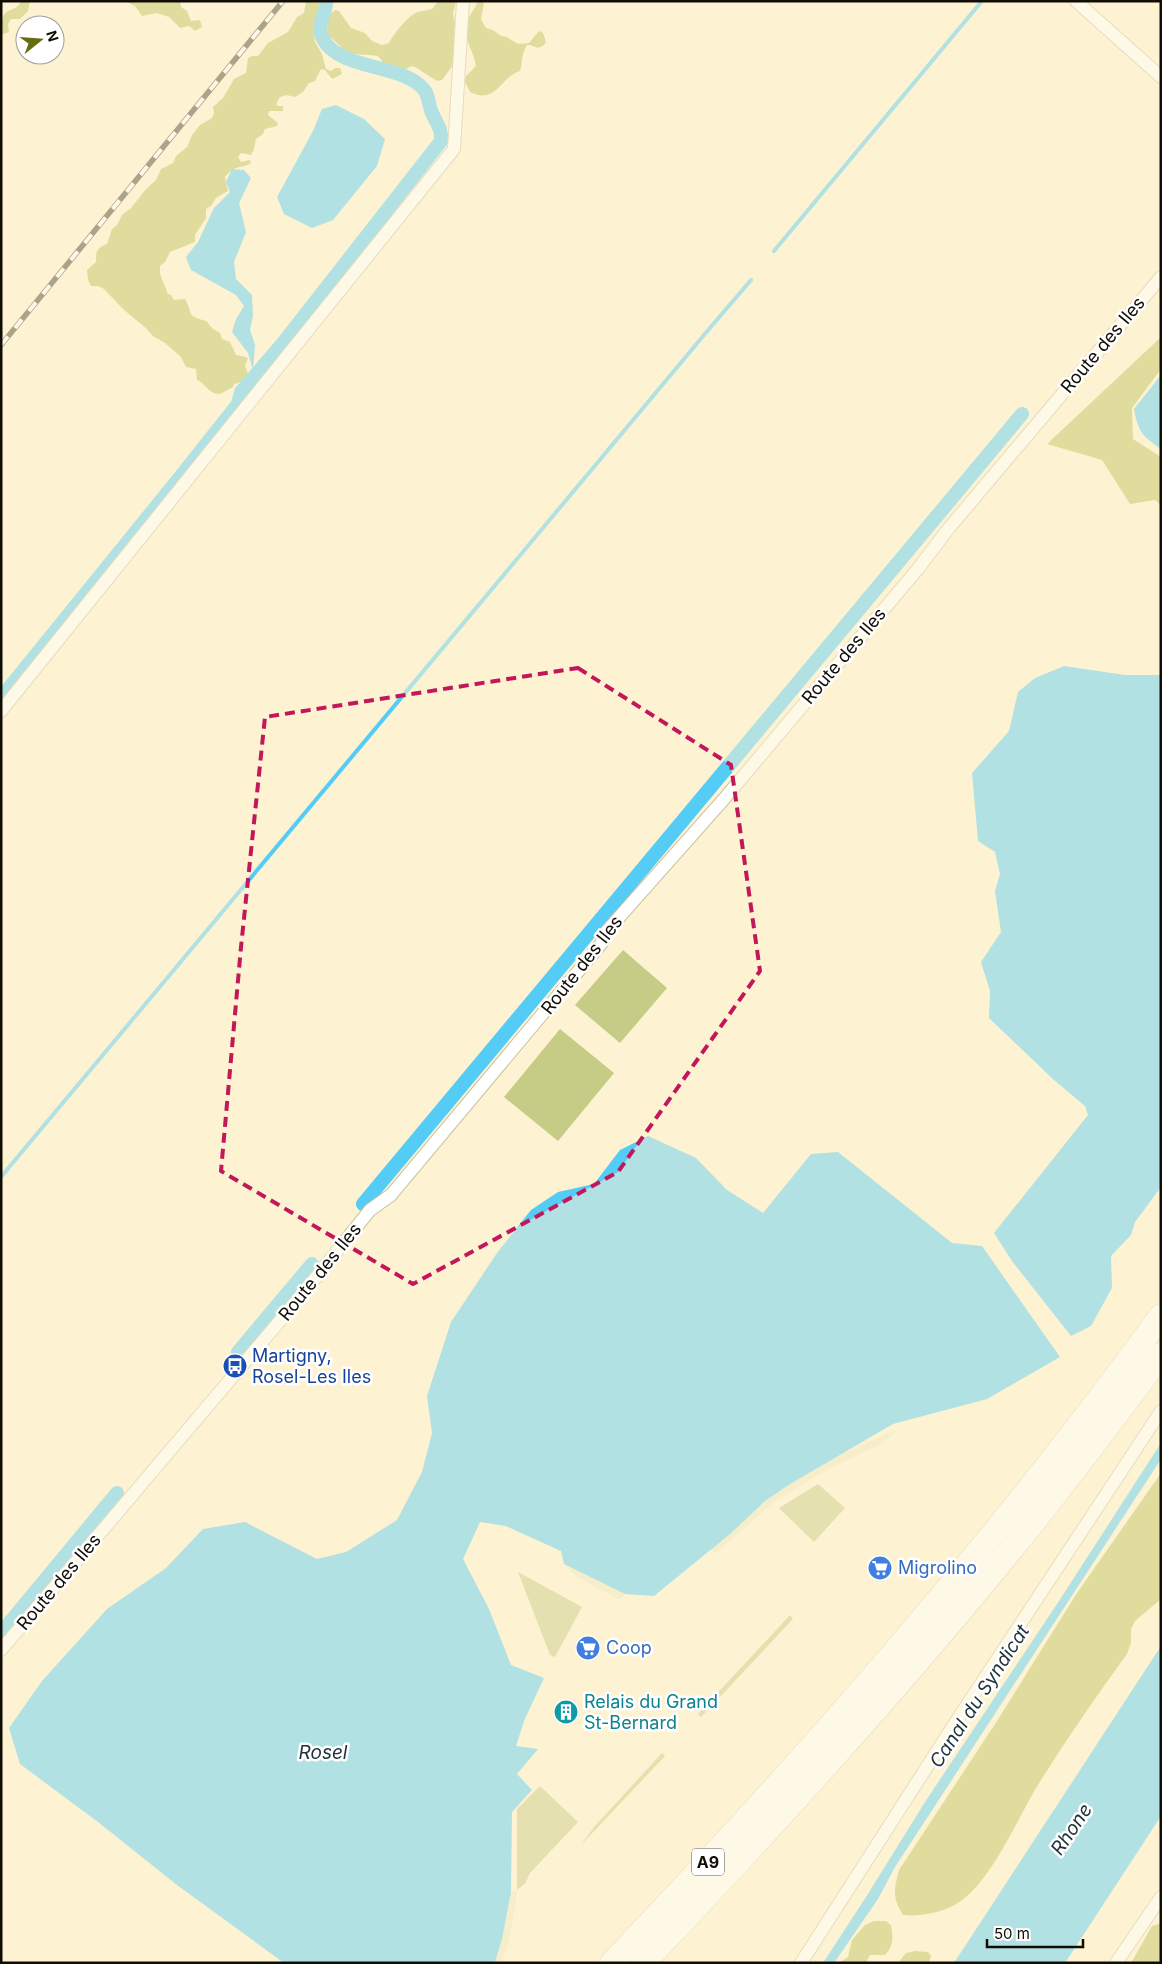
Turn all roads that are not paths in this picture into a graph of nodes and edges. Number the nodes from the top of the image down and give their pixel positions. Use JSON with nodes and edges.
{"nodes":[{"id":1,"x":463,"y":1,"type":"edge"},
{"id":2,"x":1076,"y":1,"type":"edge"},
{"id":3,"x":1161,"y":77,"type":"edge"},
{"id":4,"x":1161,"y":277,"type":"edge"},
{"id":5,"x":1,"y":710,"type":"edge"},
{"id":6,"x":1161,"y":1316,"type":"edge"},
{"id":7,"x":1161,"y":1355,"type":"edge"},
{"id":8,"x":1161,"y":1411,"type":"edge"},
{"id":9,"x":1,"y":1650,"type":"edge"},
{"id":10,"x":1161,"y":1897,"type":"edge"},
{"id":11,"x":612,"y":1963,"type":"edge"},
{"id":12,"x":643,"y":1963,"type":"edge"},
{"id":13,"x":801,"y":1963,"type":"edge"},
{"id":14,"x":1116,"y":1963,"type":"edge"}],
"edges":[{"from":1,"to":5,"type":"street"},
{"from":2,"to":3,"type":"street"},
{"from":4,"to":9,"type":"street","name":"Route des Iles"},
{"from":6,"to":11,"type":"highway","number":"A9"},
{"from":7,"to":12,"type":"highway","number":"A9"},
{"from":8,"to":13,"type":"street"},
{"from":10,"to":14,"type":"street"}]}
